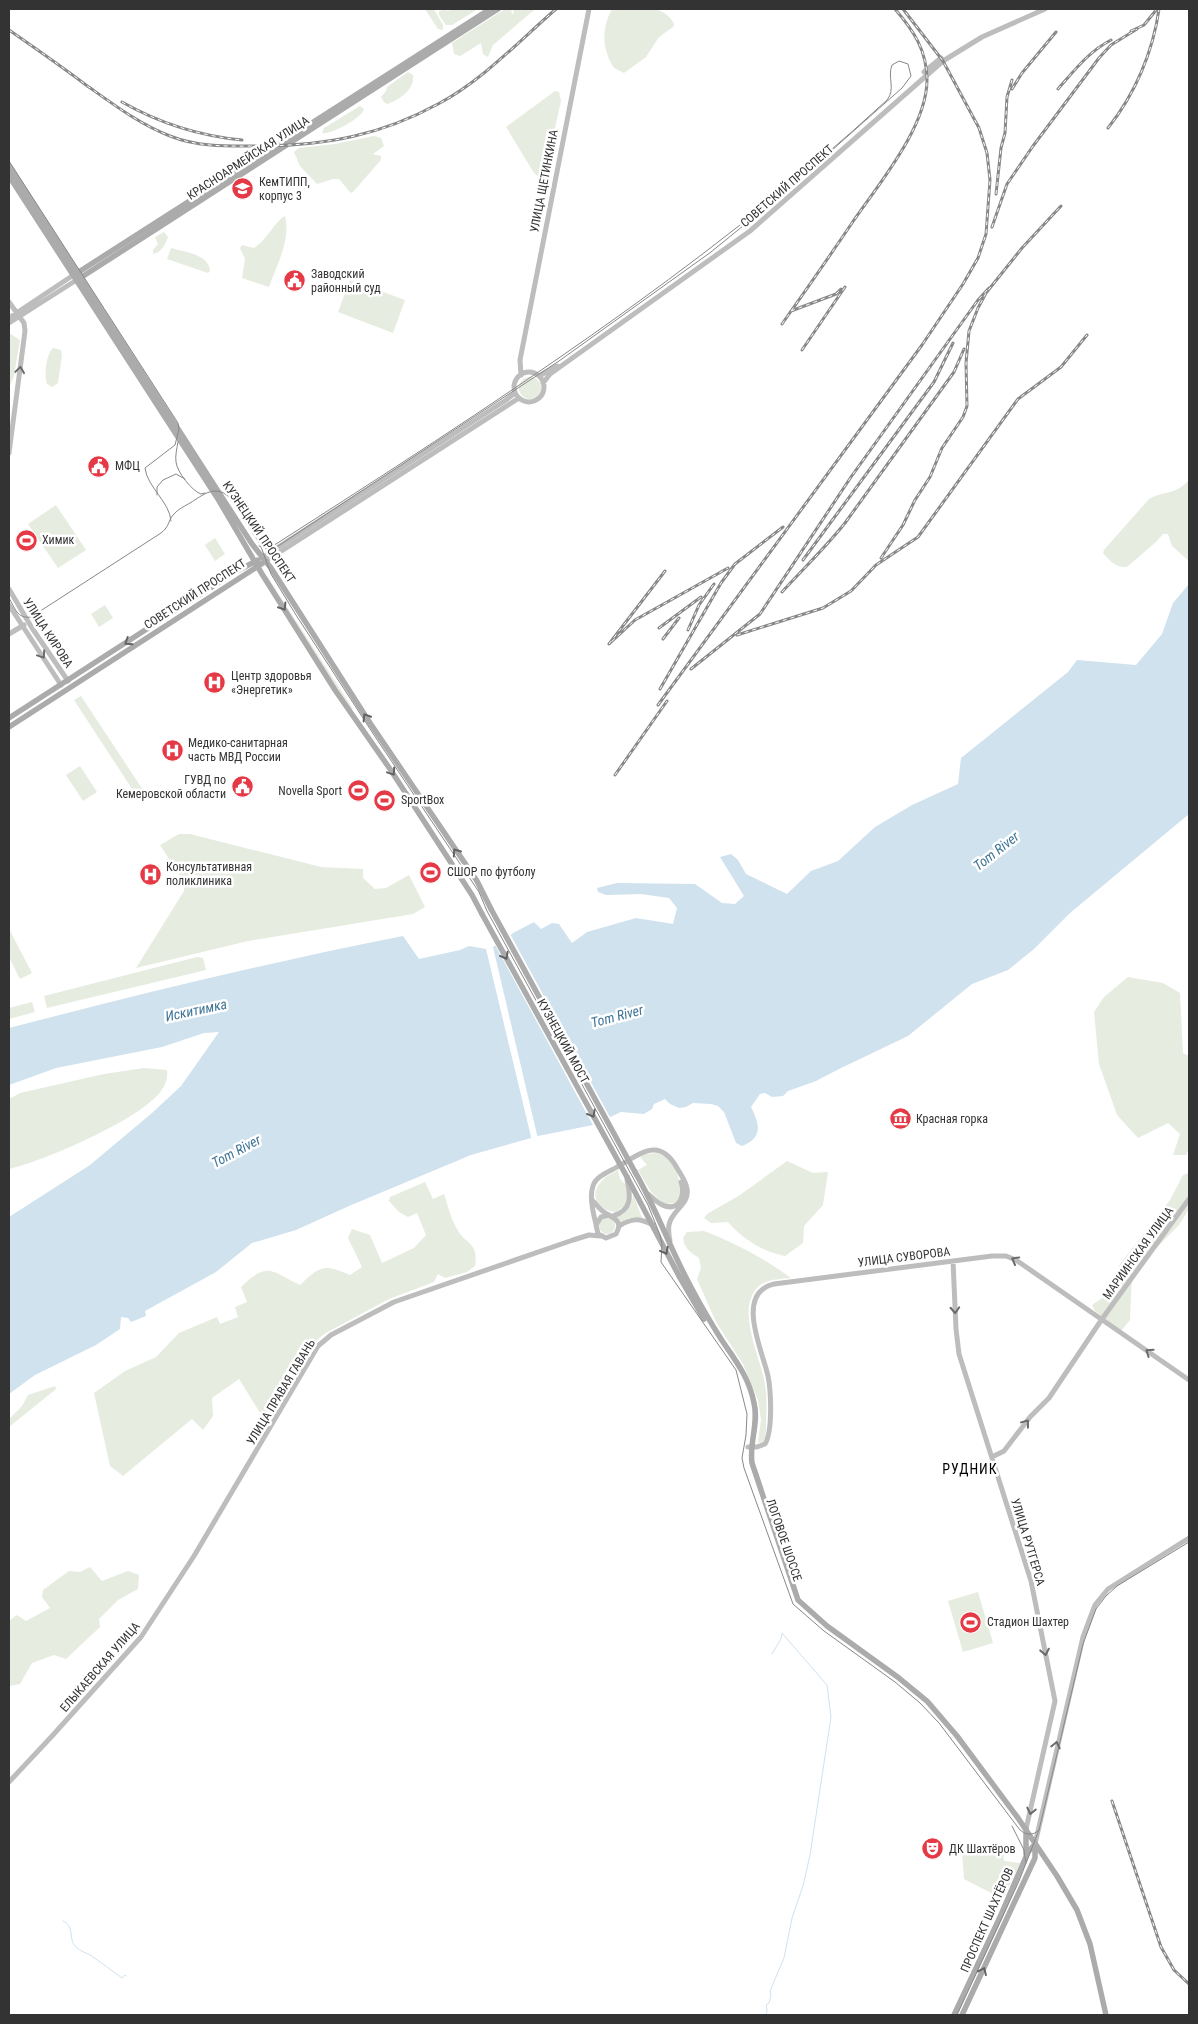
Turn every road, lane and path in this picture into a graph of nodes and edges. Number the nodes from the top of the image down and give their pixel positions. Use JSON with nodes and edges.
{"nodes":[{"id":1,"x":490,"y":9,"type":"edge"},
{"id":2,"x":498,"y":9,"type":"edge"},
{"id":3,"x":589,"y":9,"type":"edge"},
{"id":4,"x":1036,"y":9,"type":"edge"},
{"id":5,"x":1044,"y":9,"type":"edge"},
{"id":6,"x":9,"y":166,"type":"edge"},
{"id":7,"x":9,"y":176,"type":"edge"},
{"id":8,"x":791,"y":194,"type":"junction"},
{"id":9,"x":76,"y":277,"type":"junction"},
{"id":10,"x":9,"y":302,"type":"edge"},
{"id":11,"x":15,"y":316,"type":"edge"},
{"id":12,"x":9,"y":323,"type":"edge"},
{"id":13,"x":521,"y":358,"type":"junction"},
{"id":14,"x":528,"y":372,"type":"junction"},
{"id":15,"x":521,"y":375,"type":"junction"},
{"id":16,"x":539,"y":376,"type":"junction"},
{"id":17,"x":543,"y":383,"type":"junction"},
{"id":18,"x":515,"y":392,"type":"junction"},
{"id":19,"x":519,"y":398,"type":"junction"},
{"id":20,"x":9,"y":453,"type":"edge"},
{"id":21,"x":264,"y":559,"type":"junction"},
{"id":22,"x":257,"y":563,"type":"junction"},
{"id":23,"x":9,"y":589,"type":"edge"},
{"id":24,"x":9,"y":605,"type":"edge"},
{"id":25,"x":28,"y":623,"type":"junction"},
{"id":26,"x":22,"y":626,"type":"junction"},
{"id":27,"x":9,"y":634,"type":"edge"},
{"id":28,"x":68,"y":681,"type":"junction"},
{"id":29,"x":73,"y":686,"type":"junction"},
{"id":30,"x":63,"y":688,"type":"junction"},
{"id":31,"x":25,"y":708,"type":"junction"},
{"id":32,"x":28,"y":714,"type":"junction"},
{"id":33,"x":9,"y":718,"type":"edge"},
{"id":34,"x":9,"y":727,"type":"edge"},
{"id":35,"x":491,"y":908,"type":"joint"},
{"id":36,"x":482,"y":914,"type":"joint"},
{"id":37,"x":678,"y":1169,"type":"junction"},
{"id":38,"x":635,"y":1172,"type":"joint"},
{"id":39,"x":627,"y":1177,"type":"junction"},
{"id":40,"x":648,"y":1194,"type":"junction"},
{"id":41,"x":1189,"y":1199,"type":"edge"},
{"id":42,"x":592,"y":1200,"type":"junction"},
{"id":43,"x":611,"y":1215,"type":"junction"},
{"id":44,"x":596,"y":1224,"type":"junction"},
{"id":45,"x":619,"y":1226,"type":"junction"},
{"id":46,"x":653,"y":1226,"type":"junction"},
{"id":47,"x":600,"y":1236,"type":"junction"},
{"id":48,"x":573,"y":1240,"type":"junction"},
{"id":49,"x":670,"y":1241,"type":"junction"},
{"id":50,"x":953,"y":1261,"type":"junction"},
{"id":51,"x":1102,"y":1319,"type":"junction"},
{"id":52,"x":1189,"y":1380,"type":"edge"},
{"id":53,"x":750,"y":1447,"type":"junction"},
{"id":54,"x":992,"y":1457,"type":"junction"},
{"id":55,"x":1189,"y":1538,"type":"edge"},
{"id":56,"x":194,"y":1556,"type":"joint"},
{"id":57,"x":1066,"y":1706,"type":"junction"},
{"id":58,"x":1054,"y":1707,"type":"junction"},
{"id":59,"x":9,"y":1782,"type":"edge"},
{"id":60,"x":1026,"y":1832,"type":"junction"},
{"id":61,"x":1035,"y":1844,"type":"junction"},
{"id":62,"x":1026,"y":1856,"type":"junction"},
{"id":63,"x":954,"y":2015,"type":"edge"},
{"id":64,"x":962,"y":2015,"type":"edge"},
{"id":65,"x":1106,"y":2015,"type":"edge"}],
"edges":[{"from":1,"to":9,"type":"main road","name":"КРАСНОАРМЕЙСКАЯ УЛИЦА"},
{"from":2,"to":9,"type":"main road","name":"КРАСНОАРМЕЙСКАЯ УЛИЦА"},
{"from":3,"to":13,"type":"main road","name":"УЛИЦА ЩЕТИНКИНА"},
{"from":4,"to":8,"type":"main road","name":"СОВЕТСКИЙ ПРОСПЕКТ"},
{"from":5,"to":8,"type":"main road","name":"СОВЕТСКИЙ ПРОСПЕКТ"},
{"from":6,"to":9,"type":"main road","name":"КУЗНЕЦКИЙ ПРОСПЕКТ"},
{"from":7,"to":9,"type":"main road","name":"КУЗНЕЦКИЙ ПРОСПЕКТ"},
{"from":8,"to":16,"type":"main road","name":"СОВЕТСКИЙ ПРОСПЕКТ"},
{"from":8,"to":17,"type":"main road","name":"СОВЕТСКИЙ ПРОСПЕКТ"},
{"from":9,"to":11,"type":"main road","name":"КРАСНОАРМЕЙСКАЯ УЛИЦА"},
{"from":9,"to":21,"type":"main road","name":"КУЗНЕЦКИЙ ПРОСПЕКТ"},
{"from":9,"to":22,"type":"main road","name":"КУЗНЕЦКИЙ ПРОСПЕКТ"},
{"from":10,"to":11,"type":"main road"},
{"from":11,"to":12,"type":"main road","name":"КРАСНОАРМЕЙСКАЯ УЛИЦА"},
{"from":20,"to":11,"type":"main road","one_way":true},
{"from":13,"to":14,"type":"main road"},
{"from":13,"to":15,"type":"main road","name":"УЛИЦА ЩЕТИНКИНА"},
{"from":14,"to":15,"type":"main road"},
{"from":14,"to":16,"type":"main road"},
{"from":15,"to":18,"type":"main road"},
{"from":16,"to":17,"type":"main road"},
{"from":17,"to":19,"type":"main road"},
{"from":18,"to":19,"type":"main road"},
{"from":18,"to":21,"type":"main road","name":"СОВЕТСКИЙ ПРОСПЕКТ"},
{"from":19,"to":21,"type":"main road","name":"СОВЕТСКИЙ ПРОСПЕКТ"},
{"from":21,"to":22,"type":"main road","name":"СОВЕТСКИЙ ПРОСПЕКТ"},
{"from":35,"to":21,"type":"main road","name":"КУЗНЕЦКИЙ ПРОСПЕКТ","one_way":true},
{"from":22,"to":28,"type":"main road","name":"СОВЕТСКИЙ ПРОСПЕКТ","one_way":true},
{"from":22,"to":29,"type":"main road","name":"СОВЕТСКИЙ ПРОСПЕКТ"},
{"from":22,"to":36,"type":"main road","name":"КУЗНЕЦКИЙ ПРОСПЕКТ","one_way":true},
{"from":23,"to":25,"type":"main road","name":"УЛИЦА КИРОВА"},
{"from":24,"to":26,"type":"main road"},
{"from":25,"to":26,"type":"main road"},
{"from":25,"to":28,"type":"main road","name":"УЛИЦА КИРОВА"},
{"from":26,"to":27,"type":"main road"},
{"from":26,"to":30,"type":"main road","one_way":true},
{"from":28,"to":29,"type":"main road","name":"УЛИЦА КИРОВА"},
{"from":28,"to":30,"type":"main road","name":"СОВЕТСКИЙ ПРОСПЕКТ"},
{"from":29,"to":30,"type":"main road","name":"СОВЕТСКИЙ ПРОСПЕКТ"},
{"from":30,"to":31,"type":"main road","name":"СОВЕТСКИЙ ПРОСПЕКТ"},
{"from":30,"to":32,"type":"main road","name":"СОВЕТСКИЙ ПРОСПЕКТ"},
{"from":31,"to":32,"type":"main road"},
{"from":31,"to":33,"type":"main road","name":"СОВЕТСКИЙ ПРОСПЕКТ"},
{"from":32,"to":34,"type":"main road","name":"СОВЕТСКИЙ ПРОСПЕКТ"},
{"from":35,"to":38,"type":"main road","name":"КУЗНЕЦКИЙ МОСТ","bridge":true},
{"from":36,"to":39,"type":"main road","name":"КУЗНЕЦКИЙ МОСТ","one_way":true,"bridge":true},
{"from":37,"to":40,"type":"main road"},
{"from":37,"to":42,"type":"main road"},
{"from":37,"to":49,"type":"main road"},
{"from":38,"to":40,"type":"main road","name":"ЛОГОВОЕ ШОССЕ"},
{"from":39,"to":43,"type":"main road"},
{"from":39,"to":46,"type":"main road","name":"ЛОГОВОЕ ШОССЕ"},
{"from":40,"to":49,"type":"main road","name":"ЛОГОВОЕ ШОССЕ"},
{"from":41,"to":51,"type":"main road","name":"МАРИИНСКАЯ УЛИЦА"},
{"from":42,"to":43,"type":"main road"},
{"from":42,"to":44,"type":"main road"},
{"from":43,"to":44,"type":"main road"},
{"from":43,"to":45,"type":"main road"},
{"from":44,"to":47,"type":"main road"},
{"from":44,"to":48,"type":"main road","name":"УЛИЦА ПРАВАЯ ГАВАНЬ"},
{"from":45,"to":46,"type":"main road"},
{"from":45,"to":47,"type":"main road"},
{"from":46,"to":53,"type":"main road","name":"ЛОГОВОЕ ШОССЕ","one_way":true},
{"from":47,"to":48,"type":"main road","name":"УЛИЦА ПРАВАЯ ГАВАНЬ"},
{"from":48,"to":56,"type":"main road","name":"УЛИЦА ПРАВАЯ ГАВАНЬ"},
{"from":49,"to":53,"type":"main road","name":"ЛОГОВОЕ ШОССЕ"},
{"from":51,"to":50,"type":"main road","name":"УЛИЦА СУВОРОВА","one_way":true},
{"from":50,"to":53,"type":"main road","name":"УЛИЦА СУВОРОВА"},
{"from":50,"to":54,"type":"main road","name":"УЛИЦА РУТГЕРСА","one_way":true},
{"from":52,"to":51,"type":"main road","name":"УЛИЦА СУВОРОВА","one_way":true},
{"from":54,"to":51,"type":"main road","name":"МАРИИНСКАЯ УЛИЦА","one_way":true},
{"from":53,"to":60,"type":"main road","name":"ЛОГОВОЕ ШОССЕ"},
{"from":54,"to":58,"type":"main road","name":"УЛИЦА РУТГЕРСА","one_way":true},
{"from":55,"to":57,"type":"main road"},
{"from":56,"to":59,"type":"main road","name":"ЕЛЫКАЕВСКАЯ УЛИЦА"},
{"from":57,"to":58,"type":"main road"},
{"from":61,"to":57,"type":"main road","one_way":true},
{"from":58,"to":60,"type":"main road","name":"УЛИЦА РУТГЕРСА","one_way":true},
{"from":60,"to":61,"type":"main road","name":"ЛОГОВОЕ ШОССЕ"},
{"from":60,"to":62,"type":"main road","name":"ПРОСПЕКТ ШАХТЁРОВ"},
{"from":61,"to":62,"type":"main road"},
{"from":64,"to":61,"type":"main road","name":"ПРОСПЕКТ ШАХТЁРОВ","one_way":true},
{"from":61,"to":65,"type":"main road","name":"ЛОГОВОЕ ШОССЕ"},
{"from":62,"to":63,"type":"main road","name":"ПРОСПЕКТ ШАХТЁРОВ"}]}
